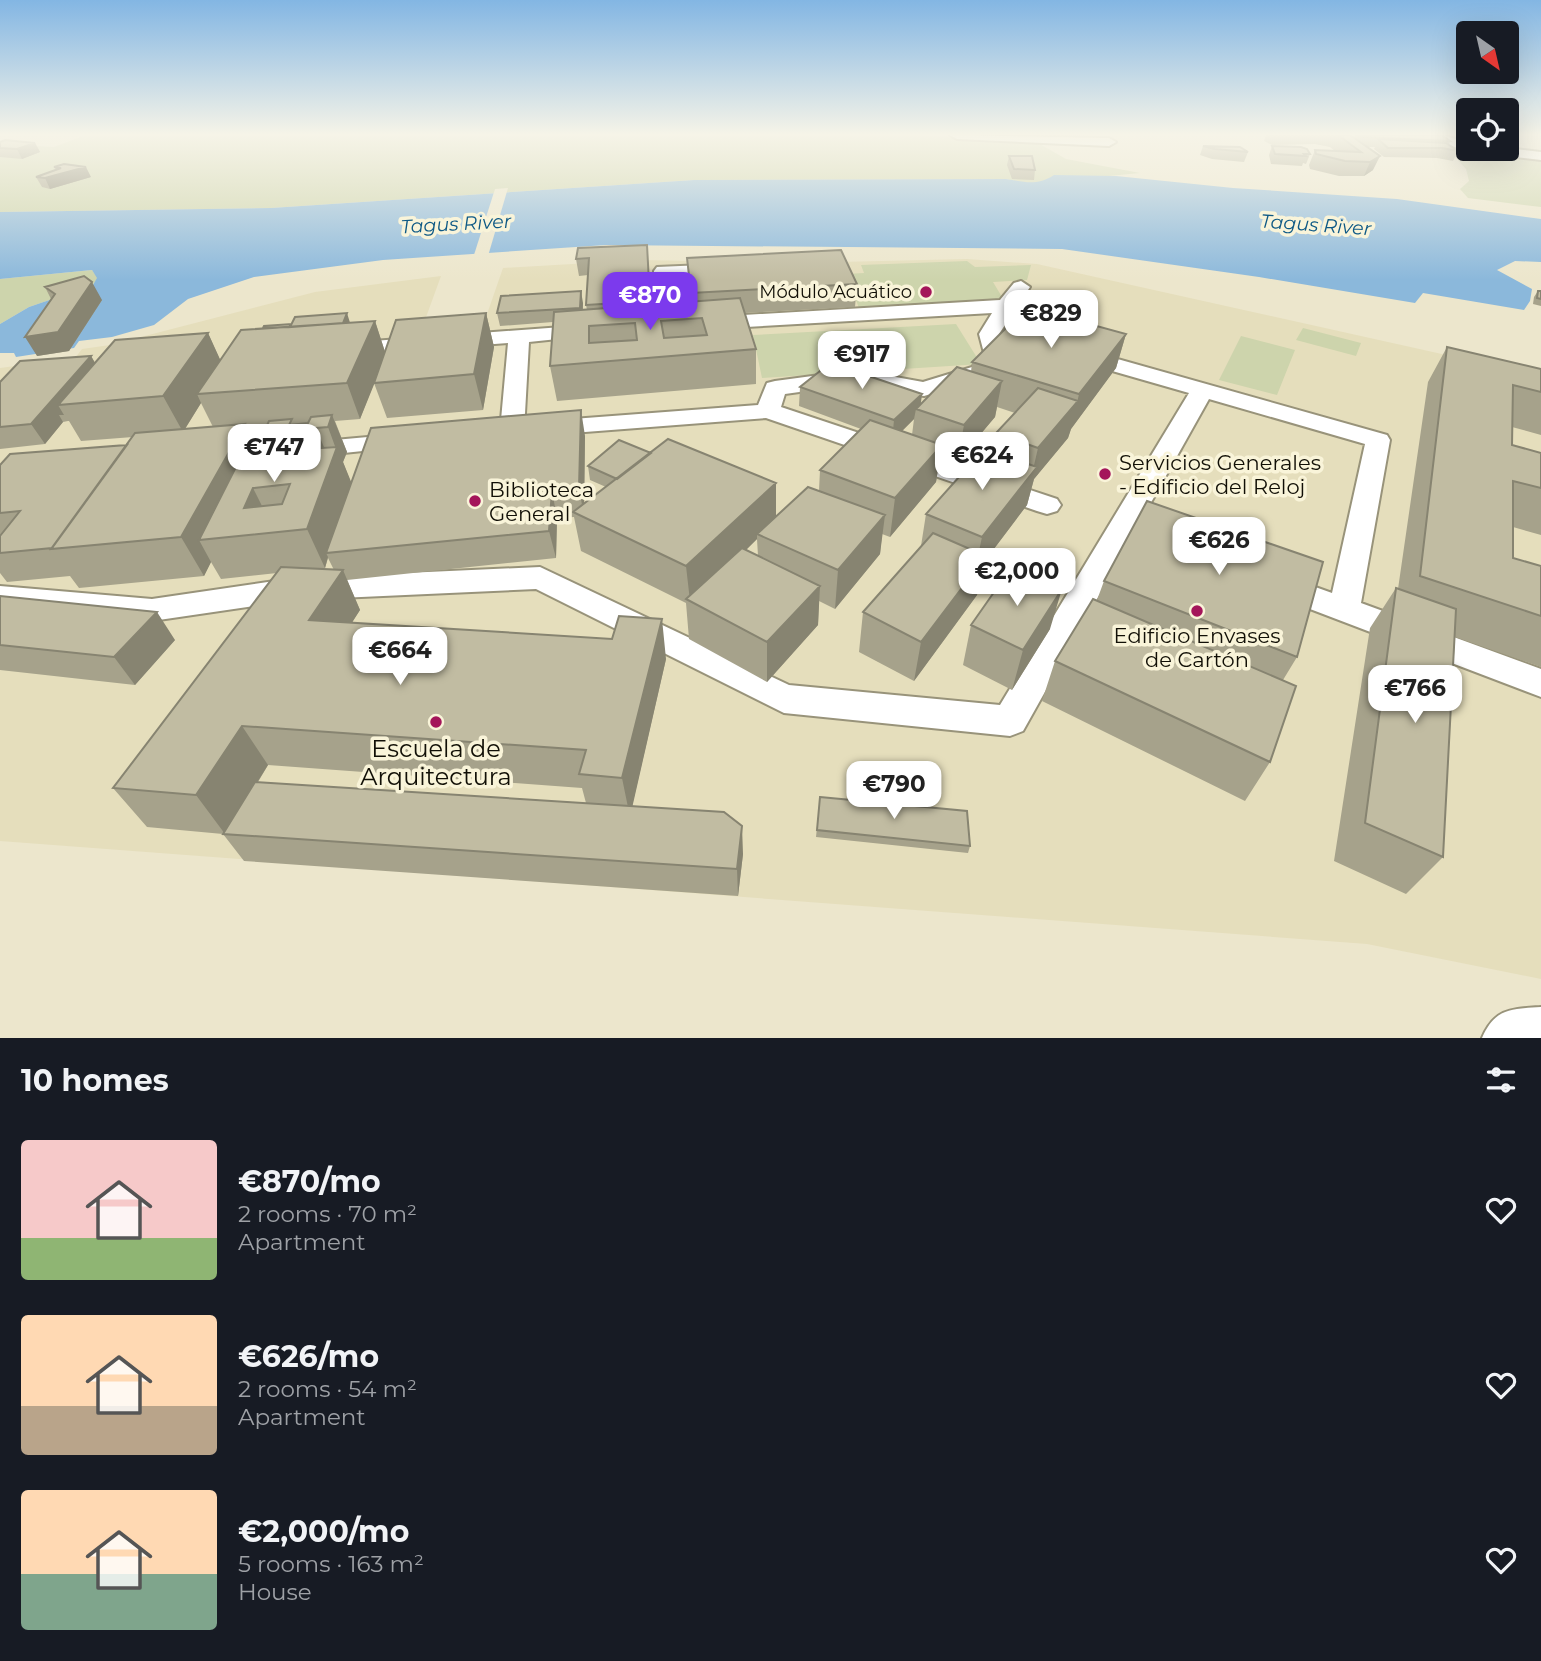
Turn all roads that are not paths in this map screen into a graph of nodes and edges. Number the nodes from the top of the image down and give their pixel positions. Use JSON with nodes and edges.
{"nodes":[{"id":1,"x":745,"y":268,"type":"edge"},
{"id":2,"x":461,"y":318,"type":"edge"},
{"id":3,"x":676,"y":325,"type":"junction"},
{"id":4,"x":992,"y":329,"type":"junction"},
{"id":5,"x":519,"y":336,"type":"junction"},
{"id":6,"x":1018,"y":337,"type":"edge"},
{"id":7,"x":452,"y":341,"type":"junction"},
{"id":8,"x":1059,"y":349,"type":"edge"},
{"id":9,"x":328,"y":350,"type":"edge"},
{"id":10,"x":1202,"y":390,"type":"junction"},
{"id":11,"x":768,"y":411,"type":"junction"},
{"id":12,"x":512,"y":431,"type":"junction"},
{"id":13,"x":485,"y":433,"type":"edge"},
{"id":14,"x":418,"y":440,"type":"edge"},
{"id":15,"x":202,"y":459,"type":"edge"},
{"id":16,"x":1047,"y":505,"type":"dead end"},
{"id":17,"x":1256,"y":576,"type":"edge"},
{"id":18,"x":0,"y":597,"type":"edge"},
{"id":19,"x":1344,"y":610,"type":"junction"},
{"id":20,"x":1541,"y":683,"type":"edge"},
{"id":21,"x":1541,"y":1031,"type":"edge"},
{"id":22,"x":1506,"y":1038,"type":"edge"}],
"edges":[{"from":1,"to":3,"type":"street"},
{"from":2,"to":7,"type":"street"},
{"from":3,"to":4,"type":"street"},
{"from":3,"to":5,"type":"street"},
{"from":4,"to":6,"type":"street"},
{"from":4,"to":11,"type":"street"},
{"from":5,"to":7,"type":"street"},
{"from":5,"to":12,"type":"street"},
{"from":7,"to":9,"type":"street"},
{"from":8,"to":10,"type":"street"},
{"from":10,"to":18,"type":"street"},
{"from":10,"to":19,"type":"street"},
{"from":11,"to":12,"type":"street"},
{"from":11,"to":16,"type":"street"},
{"from":12,"to":13,"type":"street"},
{"from":14,"to":15,"type":"street"},
{"from":17,"to":19,"type":"street"},
{"from":19,"to":20,"type":"street"},
{"from":21,"to":22,"type":"street"}]}
